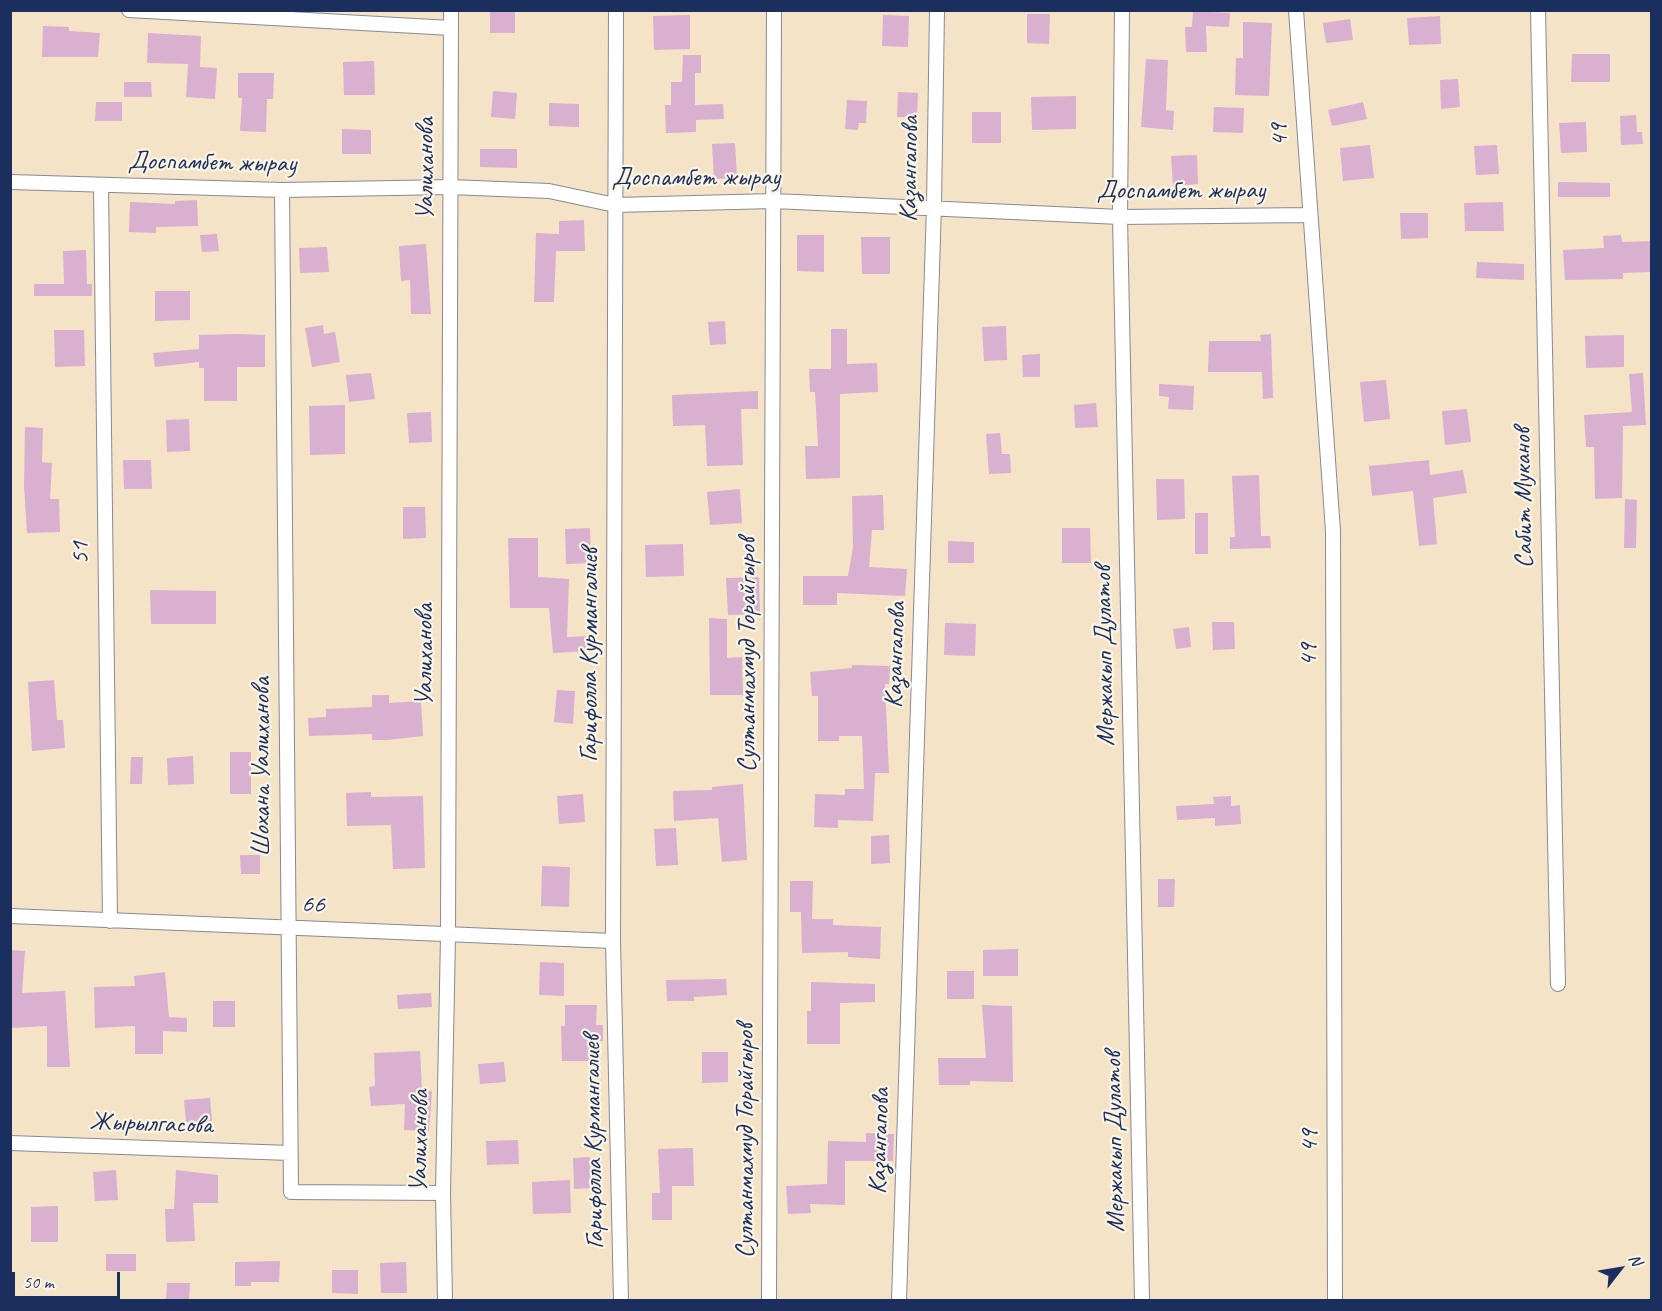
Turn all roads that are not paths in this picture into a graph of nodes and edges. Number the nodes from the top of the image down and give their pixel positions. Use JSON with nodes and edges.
{"nodes":[{"id":1,"x":129,"y":10,"type":"edge"},
{"id":2,"x":451,"y":10,"type":"edge"},
{"id":3,"x":615,"y":10,"type":"edge"},
{"id":4,"x":774,"y":10,"type":"edge"},
{"id":5,"x":937,"y":10,"type":"edge"},
{"id":6,"x":1122,"y":10,"type":"edge"},
{"id":7,"x":1296,"y":10,"type":"edge"},
{"id":8,"x":1538,"y":10,"type":"edge"},
{"id":9,"x":451,"y":28,"type":"junction"},
{"id":10,"x":10,"y":182,"type":"edge"},
{"id":11,"x":101,"y":185,"type":"junction"},
{"id":12,"x":450,"y":187,"type":"junction"},
{"id":13,"x":282,"y":190,"type":"junction"},
{"id":14,"x":774,"y":201,"type":"junction"},
{"id":15,"x":615,"y":206,"type":"junction"},
{"id":16,"x":934,"y":206,"type":"junction"},
{"id":17,"x":1310,"y":215,"type":"junction"},
{"id":18,"x":1119,"y":217,"type":"junction"},
{"id":19,"x":10,"y":916,"type":"edge"},
{"id":20,"x":110,"y":921,"type":"junction"},
{"id":21,"x":287,"y":928,"type":"junction"},
{"id":22,"x":448,"y":936,"type":"junction"},
{"id":23,"x":613,"y":941,"type":"junction"},
{"id":24,"x":1558,"y":984,"type":"dead end"},
{"id":25,"x":10,"y":1143,"type":"edge"},
{"id":26,"x":290,"y":1153,"type":"junction"},
{"id":27,"x":443,"y":1193,"type":"junction"},
{"id":28,"x":445,"y":1300,"type":"edge"},
{"id":29,"x":621,"y":1300,"type":"edge"},
{"id":30,"x":769,"y":1300,"type":"edge"},
{"id":31,"x":899,"y":1300,"type":"edge"},
{"id":32,"x":1142,"y":1300,"type":"edge"},
{"id":33,"x":1335,"y":1300,"type":"edge"}],
"edges":[{"from":1,"to":9,"type":"street"},
{"from":2,"to":9,"type":"street","name":"Уалиханова"},
{"from":3,"to":15,"type":"street","name":"Гарифолла Курмангалиев"},
{"from":4,"to":14,"type":"street","name":"Султанмахмуд Торайгыров"},
{"from":5,"to":16,"type":"street","name":"Казангапова"},
{"from":6,"to":18,"type":"street","name":"Мержакып Дулатов"},
{"from":7,"to":17,"type":"street","name":"49"},
{"from":8,"to":24,"type":"street","name":"Сабит Муканов"},
{"from":9,"to":12,"type":"street","name":"Уалиханова"},
{"from":10,"to":11,"type":"street","name":"Доспамбет жырау"},
{"from":11,"to":13,"type":"street","name":"Доспамбет жырау"},
{"from":11,"to":20,"type":"street","name":"51"},
{"from":12,"to":13,"type":"street","name":"Доспамбет жырау"},
{"from":12,"to":15,"type":"street","name":"Доспамбет жырау"},
{"from":12,"to":22,"type":"street","name":"Уалиханова"},
{"from":13,"to":21,"type":"street","name":"Шохана Уалиханова"},
{"from":14,"to":15,"type":"street","name":"Доспамбет жырау"},
{"from":14,"to":16,"type":"street","name":"Доспамбет жырау"},
{"from":14,"to":30,"type":"street","name":"Султанмахмуд Торайгыров"},
{"from":15,"to":23,"type":"street","name":"Гарифолла Курмангалиев"},
{"from":16,"to":18,"type":"street","name":"Доспамбет жырау"},
{"from":16,"to":31,"type":"street","name":"Казангапова"},
{"from":17,"to":18,"type":"street","name":"Доспамбет жырау"},
{"from":17,"to":33,"type":"street","name":"49"},
{"from":18,"to":32,"type":"street","name":"Мержакып Дулатов"},
{"from":19,"to":20,"type":"street","name":"66"},
{"from":20,"to":21,"type":"street","name":"66"},
{"from":21,"to":22,"type":"street","name":"66"},
{"from":21,"to":26,"type":"street","name":"Шохана Уалиханова"},
{"from":22,"to":23,"type":"street","name":"66"},
{"from":22,"to":27,"type":"street","name":"Уалиханова"},
{"from":23,"to":29,"type":"street","name":"Гарифолла Курмангалиев"},
{"from":25,"to":26,"type":"street","name":"Жырылгасова"},
{"from":26,"to":27,"type":"street","name":"Шохана Уалиханова"},
{"from":27,"to":28,"type":"street","name":"Уалиханова"}]}
